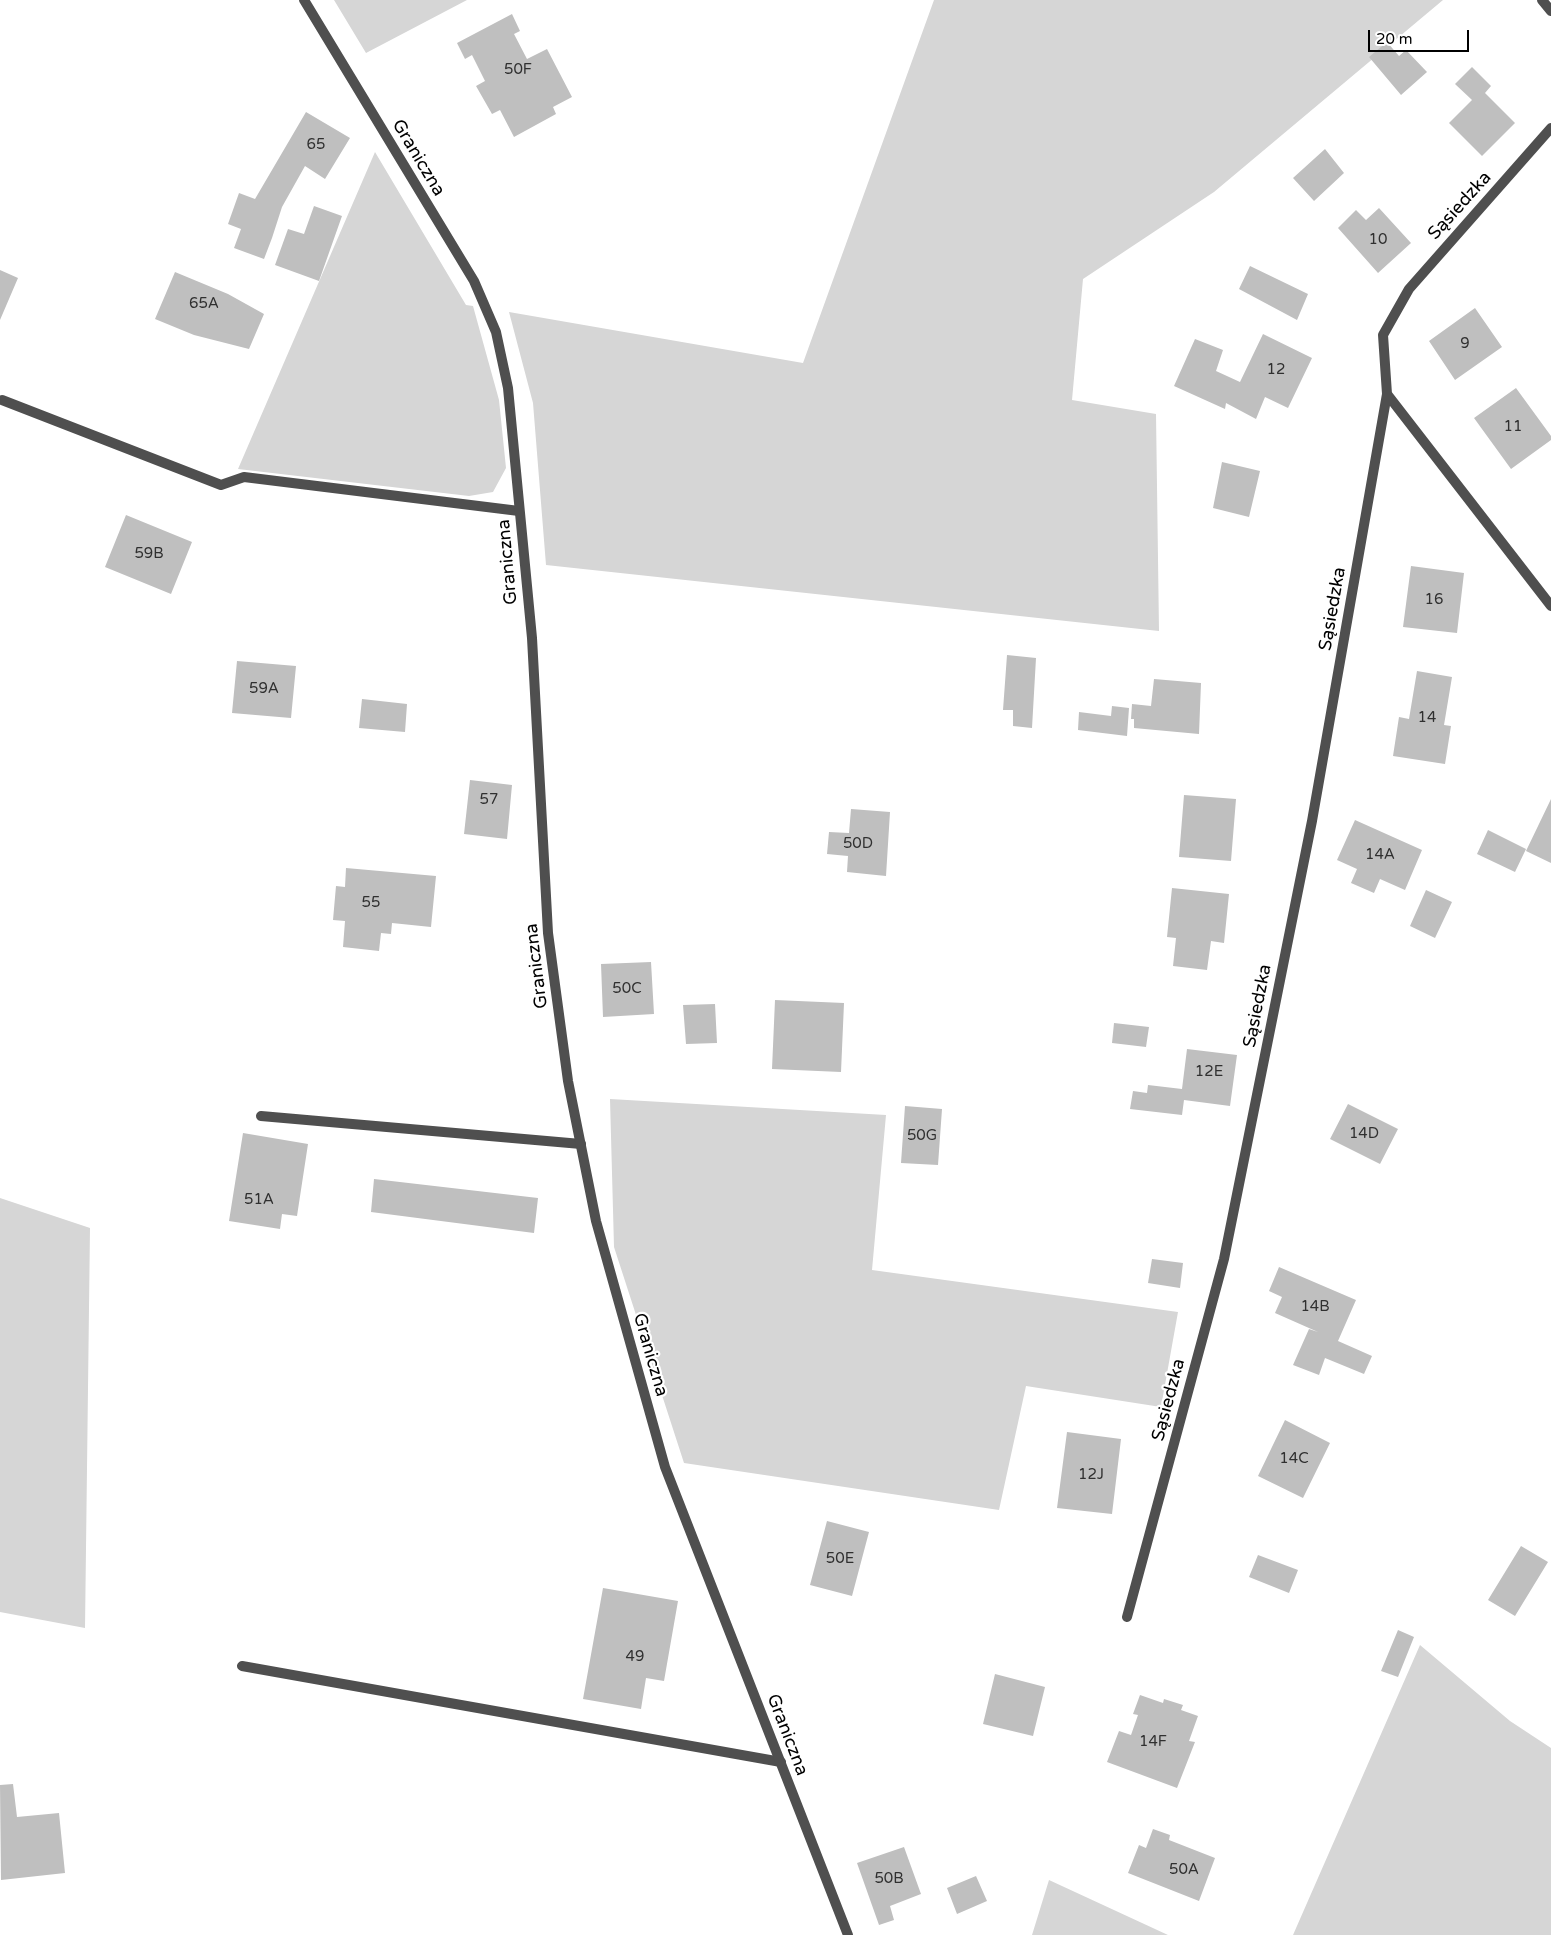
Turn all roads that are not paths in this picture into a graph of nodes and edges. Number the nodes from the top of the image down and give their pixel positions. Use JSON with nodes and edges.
{"nodes":[{"id":1,"x":304,"y":0,"type":"edge"},
{"id":2,"x":1542,"y":0,"type":"edge"},
{"id":3,"x":1551,"y":10,"type":"edge"},
{"id":4,"x":1551,"y":128,"type":"edge"},
{"id":5,"x":1387,"y":394,"type":"junction"},
{"id":6,"x":2,"y":400,"type":"dead end"},
{"id":7,"x":519,"y":511,"type":"junction"},
{"id":8,"x":1551,"y":606,"type":"edge"},
{"id":9,"x":261,"y":1116,"type":"dead end"},
{"id":10,"x":580,"y":1144,"type":"junction"},
{"id":11,"x":1127,"y":1617,"type":"dead end"},
{"id":12,"x":242,"y":1666,"type":"dead end"},
{"id":13,"x":781,"y":1762,"type":"junction"},
{"id":14,"x":848,"y":1935,"type":"edge"}],
"edges":[{"from":1,"to":7,"type":"street","name":"Graniczna"},
{"from":2,"to":3,"type":"street"},
{"from":4,"to":5,"type":"street","name":"Sąsiedzka"},
{"from":5,"to":8,"type":"street"},
{"from":5,"to":11,"type":"street","name":"Sąsiedzka"},
{"from":6,"to":7,"type":"street"},
{"from":7,"to":10,"type":"street","name":"Graniczna"},
{"from":9,"to":10,"type":"street"},
{"from":10,"to":13,"type":"street","name":"Graniczna"},
{"from":12,"to":13,"type":"street"},
{"from":13,"to":14,"type":"street","name":"Graniczna"}]}
